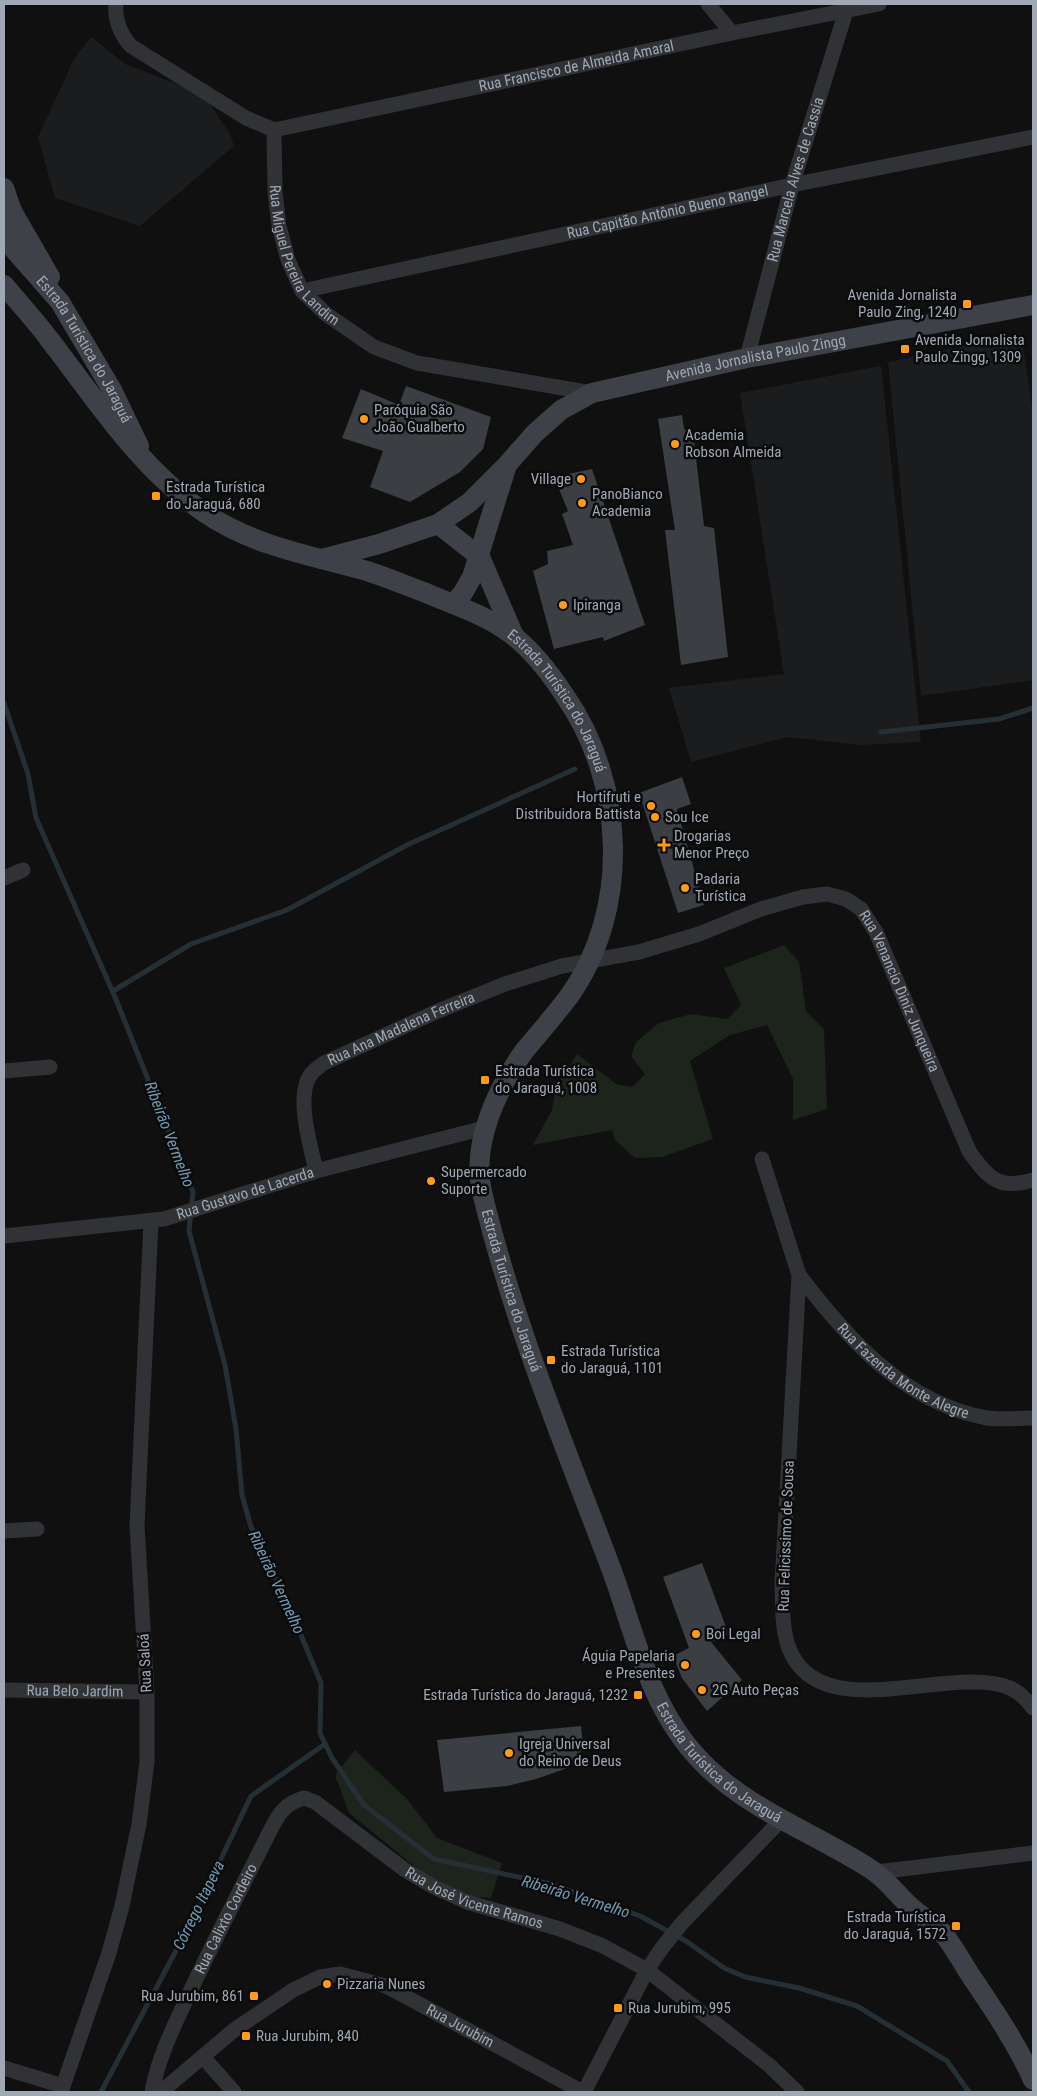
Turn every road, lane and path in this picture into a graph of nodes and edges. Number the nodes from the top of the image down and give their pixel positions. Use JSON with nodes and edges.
{"nodes":[{"id":1,"x":116,"y":4,"type":"edge"},
{"id":2,"x":708,"y":4,"type":"edge"},
{"id":3,"x":879,"y":4,"type":"edge"},
{"id":4,"x":849,"y":7,"type":"edge"},
{"id":5,"x":732,"y":33,"type":"junction"},
{"id":6,"x":274,"y":130,"type":"junction"},
{"id":7,"x":1033,"y":137,"type":"edge"},
{"id":8,"x":792,"y":185,"type":"junction"},
{"id":9,"x":4,"y":188,"type":"edge"},
{"id":10,"x":12,"y":211,"type":"junction"},
{"id":11,"x":4,"y":240,"type":"edge"},
{"id":12,"x":4,"y":284,"type":"edge"},
{"id":13,"x":302,"y":291,"type":"junction"},
{"id":14,"x":60,"y":302,"type":"junction"},
{"id":15,"x":1033,"y":305,"type":"edge"},
{"id":16,"x":747,"y":358,"type":"junction"},
{"id":17,"x":592,"y":393,"type":"junction"},
{"id":18,"x":148,"y":466,"type":"junction"},
{"id":19,"x":506,"y":466,"type":"junction"},
{"id":20,"x":438,"y":524,"type":"junction"},
{"id":21,"x":379,"y":544,"type":"junction"},
{"id":22,"x":480,"y":557,"type":"junction"},
{"id":23,"x":321,"y":559,"type":"junction"},
{"id":24,"x":368,"y":571,"type":"junction"},
{"id":25,"x":453,"y":604,"type":"junction"},
{"id":26,"x":514,"y":636,"type":"junction"},
{"id":27,"x":23,"y":870,"type":"dead end"},
{"id":28,"x":4,"y":878,"type":"edge"},
{"id":29,"x":591,"y":960,"type":"junction"},
{"id":30,"x":50,"y":1067,"type":"dead end"},
{"id":31,"x":4,"y":1070,"type":"edge"},
{"id":32,"x":484,"y":1128,"type":"junction"},
{"id":33,"x":762,"y":1159,"type":"dead end"},
{"id":34,"x":316,"y":1171,"type":"junction"},
{"id":35,"x":1033,"y":1180,"type":"edge"},
{"id":36,"x":157,"y":1220,"type":"junction"},
{"id":37,"x":4,"y":1236,"type":"edge"},
{"id":38,"x":799,"y":1275,"type":"junction"},
{"id":39,"x":1033,"y":1418,"type":"edge"},
{"id":40,"x":37,"y":1529,"type":"dead end"},
{"id":41,"x":4,"y":1531,"type":"edge"},
{"id":42,"x":4,"y":1690,"type":"edge"},
{"id":43,"x":147,"y":1692,"type":"junction"},
{"id":44,"x":1033,"y":1708,"type":"edge"},
{"id":45,"x":315,"y":1802,"type":"joint"},
{"id":46,"x":782,"y":1819,"type":"junction"},
{"id":47,"x":1033,"y":1853,"type":"edge"},
{"id":48,"x":877,"y":1872,"type":"junction"},
{"id":49,"x":647,"y":1970,"type":"junction"},
{"id":50,"x":203,"y":2057,"type":"junction"},
{"id":51,"x":4,"y":2068,"type":"edge"},
{"id":52,"x":1033,"y":2080,"type":"edge"},
{"id":53,"x":62,"y":2089,"type":"edge"},
{"id":54,"x":152,"y":2092,"type":"edge"},
{"id":55,"x":161,"y":2092,"type":"edge"},
{"id":56,"x":234,"y":2092,"type":"edge"},
{"id":57,"x":583,"y":2092,"type":"edge"},
{"id":58,"x":797,"y":2092,"type":"edge"}],
"edges":[{"from":1,"to":6,"type":"street"},
{"from":2,"to":5,"type":"street"},
{"from":3,"to":4,"type":"street","name":"Rua Francisco de Almeida Amaral"},
{"from":4,"to":5,"type":"street","name":"Rua Francisco de Almeida Amaral"},
{"from":4,"to":8,"type":"street","name":"Rua Marcela Alves de Cassia"},
{"from":5,"to":6,"type":"street","name":"Rua Francisco de Almeida Amaral"},
{"from":6,"to":13,"type":"street","name":"Rua Miguel Pereira Landim"},
{"from":7,"to":8,"type":"street","name":"Rua Capitão Antônio Bueno Rangel"},
{"from":8,"to":13,"type":"street","name":"Rua Capitão Antônio Bueno Rangel"},
{"from":8,"to":16,"type":"street","name":"Rua Marcela Alves de Cassia"},
{"from":9,"to":10,"type":"main road","name":"Estrada Turística do Jaraguá"},
{"from":10,"to":11,"type":"main road","name":"Estrada Turística do Jaraguá"},
{"from":10,"to":14,"type":"main road"},
{"from":11,"to":14,"type":"main road","name":"Estrada Turística do Jaraguá"},
{"from":12,"to":18,"type":"main road","name":"Estrada Turística do Jaraguá"},
{"from":13,"to":17,"type":"street","name":"Rua Miguel Pereira Landim"},
{"from":14,"to":18,"type":"main road","name":"Estrada Turística do Jaraguá"},
{"from":15,"to":16,"type":"main road","name":"Avenida Jornalista Paulo Zingg"},
{"from":16,"to":17,"type":"main road","name":"Avenida Jornalista Paulo Zingg"},
{"from":17,"to":19,"type":"main road","name":"Avenida Jornalista Paulo Zingg"},
{"from":18,"to":23,"type":"main road","name":"Estrada Turística do Jaraguá"},
{"from":19,"to":20,"type":"main road","name":"Avenida Jornalista Paulo Zingg"},
{"from":19,"to":22,"type":"main road","name":"Avenida Jornalista Paulo Zingg"},
{"from":20,"to":21,"type":"main road","name":"Avenida Jornalista Paulo Zingg"},
{"from":20,"to":22,"type":"main road"},
{"from":21,"to":23,"type":"main road","name":"Avenida Jornalista Paulo Zingg"},
{"from":21,"to":24,"type":"main road"},
{"from":22,"to":25,"type":"main road","name":"Avenida Jornalista Paulo Zingg"},
{"from":22,"to":26,"type":"main road"},
{"from":23,"to":24,"type":"main road","name":"Estrada Turística do Jaraguá"},
{"from":24,"to":25,"type":"main road","name":"Estrada Turística do Jaraguá"},
{"from":25,"to":26,"type":"main road","name":"Estrada Turística do Jaraguá"},
{"from":26,"to":29,"type":"main road","name":"Estrada Turística do Jaraguá"},
{"from":27,"to":28,"type":"street"},
{"from":29,"to":32,"type":"main road","name":"Estrada Turística do Jaraguá"},
{"from":29,"to":34,"type":"street","name":"Rua Ana Madalena Ferreira"},
{"from":29,"to":35,"type":"street","name":"Rua Venancio Diniz Junqueira"},
{"from":30,"to":31,"type":"street"},
{"from":32,"to":34,"type":"street","name":"Rua Gustavo de Lacerda"},
{"from":32,"to":46,"type":"main road","name":"Estrada Turística do Jaraguá"},
{"from":33,"to":38,"type":"street","name":"Rua Felicissimo de Sousa"},
{"from":34,"to":36,"type":"street","name":"Rua Gustavo de Lacerda"},
{"from":36,"to":37,"type":"street","name":"Rua Gustavo de Lacerda"},
{"from":36,"to":43,"type":"street","name":"Rua Saloá"},
{"from":38,"to":39,"type":"street","name":"Rua Fazenda Monte Alegre"},
{"from":38,"to":44,"type":"street","name":"Rua Felicissimo de Sousa"},
{"from":40,"to":41,"type":"street"},
{"from":42,"to":43,"type":"street","name":"Rua Belo Jardim"},
{"from":43,"to":53,"type":"street","name":"Rua Saloá"},
{"from":45,"to":49,"type":"street","name":"Rua José Vicente Ramos"},
{"from":45,"to":54,"type":"street","name":"Rua Calixto Cordeiro"},
{"from":46,"to":48,"type":"main road","name":"Estrada Turística do Jaraguá"},
{"from":46,"to":49,"type":"street","name":"Rua Jurubim"},
{"from":47,"to":48,"type":"street"},
{"from":48,"to":52,"type":"main road","name":"Estrada Turística do Jaraguá"},
{"from":49,"to":57,"type":"street","name":"Rua Jurubim"},
{"from":49,"to":58,"type":"street","name":"Rua José Vicente Ramos"},
{"from":50,"to":55,"type":"street","name":"Rua Jurubim"},
{"from":50,"to":56,"type":"street"},
{"from":50,"to":57,"type":"street","name":"Rua Jurubim"},
{"from":51,"to":53,"type":"street"}]}
